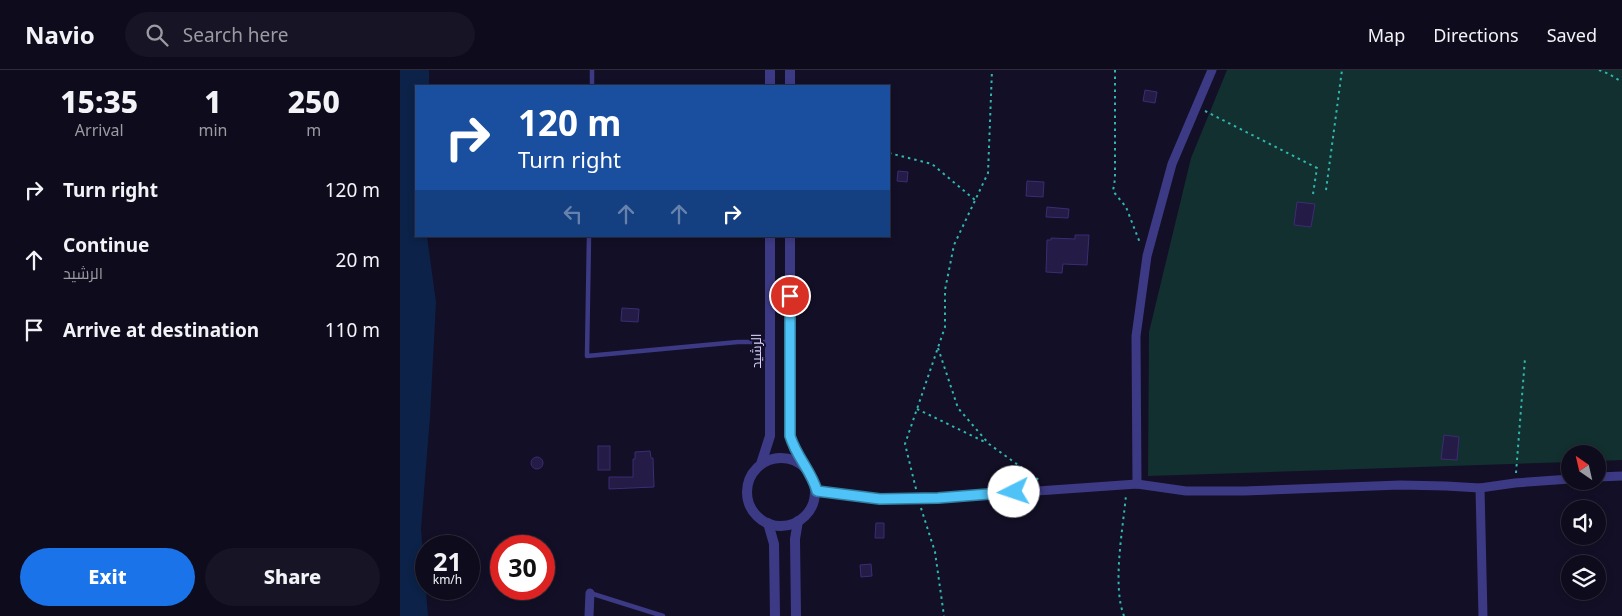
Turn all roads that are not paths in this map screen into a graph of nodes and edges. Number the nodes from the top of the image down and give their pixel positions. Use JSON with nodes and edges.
{"nodes":[{"id":1,"x":592,"y":70,"type":"edge"},
{"id":2,"x":770,"y":70,"type":"edge"},
{"id":3,"x":790,"y":70,"type":"edge"},
{"id":4,"x":1212,"y":70,"type":"edge"},
{"id":5,"x":592,"y":85,"type":"edge"},
{"id":6,"x":770,"y":85,"type":"edge"},
{"id":7,"x":790,"y":85,"type":"edge"},
{"id":8,"x":589,"y":237,"type":"edge"},
{"id":9,"x":770,"y":237,"type":"edge"},
{"id":10,"x":790,"y":237,"type":"edge"},
{"id":11,"x":770,"y":342,"type":"junction"},
{"id":12,"x":761,"y":464,"type":"junction"},
{"id":13,"x":804,"y":466,"type":"junction"},
{"id":14,"x":1622,"y":476,"type":"edge"},
{"id":15,"x":1606,"y":477,"type":"edge"},
{"id":16,"x":1561,"y":480,"type":"edge"},
{"id":17,"x":1137,"y":484,"type":"junction"},
{"id":18,"x":1480,"y":488,"type":"junction"},
{"id":19,"x":817,"y":491,"type":"junction"},
{"id":20,"x":798,"y":521,"type":"junction"},
{"id":21,"x":768,"y":523,"type":"junction"},
{"id":22,"x":590,"y":593,"type":"joint"},
{"id":23,"x":589,"y":616,"type":"edge"},
{"id":24,"x":663,"y":616,"type":"edge"},
{"id":25,"x":775,"y":616,"type":"edge"},
{"id":26,"x":796,"y":616,"type":"edge"},
{"id":27,"x":1483,"y":616,"type":"edge"}],
"edges":[{"from":1,"to":5,"type":"lane"},
{"from":2,"to":6,"type":"street"},
{"from":3,"to":7,"type":"street"},
{"from":4,"to":17,"type":"street"},
{"from":8,"to":11,"type":"lane"},
{"from":9,"to":11,"type":"street","name":"الرشيد"},
{"from":10,"to":13,"type":"street"},
{"from":11,"to":12,"type":"street","name":"الرشيد"},
{"from":12,"to":13,"type":"street"},
{"from":12,"to":21,"type":"street"},
{"from":13,"to":19,"type":"street"},
{"from":14,"to":15,"type":"street"},
{"from":16,"to":18,"type":"street"},
{"from":17,"to":18,"type":"street"},
{"from":17,"to":19,"type":"street"},
{"from":18,"to":27,"type":"street"},
{"from":19,"to":20,"type":"street"},
{"from":20,"to":21,"type":"street"},
{"from":20,"to":26,"type":"street"},
{"from":21,"to":25,"type":"street"},
{"from":22,"to":23,"type":"street"},
{"from":22,"to":24,"type":"lane"}]}
